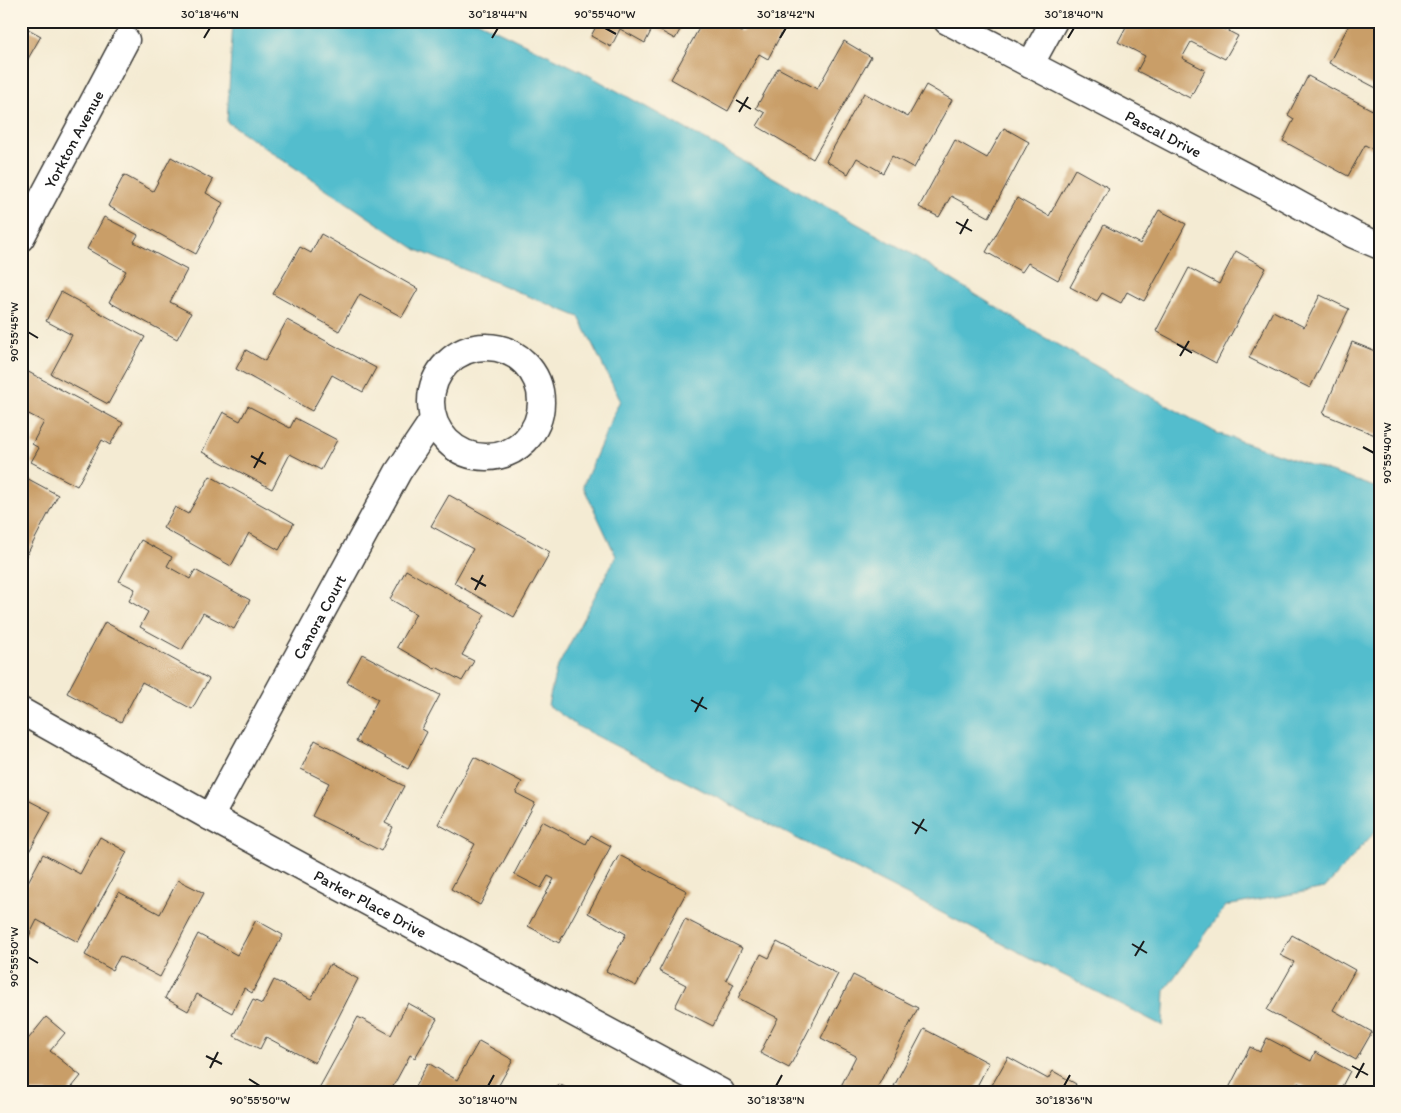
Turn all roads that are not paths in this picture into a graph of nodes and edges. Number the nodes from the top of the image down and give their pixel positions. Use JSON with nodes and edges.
{"nodes":[{"id":1,"x":947,"y":21,"type":"edge"},
{"id":2,"x":1054,"y":21,"type":"edge"},
{"id":3,"x":126,"y":40,"type":"dead end"},
{"id":4,"x":1030,"y":64,"type":"junction"},
{"id":5,"x":21,"y":238,"type":"edge"},
{"id":6,"x":1380,"y":246,"type":"edge"},
{"id":7,"x":433,"y":420,"type":"junction"},
{"id":8,"x":21,"y":711,"type":"edge"},
{"id":9,"x":210,"y":817,"type":"junction"},
{"id":10,"x":721,"y":1092,"type":"edge"}],
"edges":[{"from":1,"to":4,"type":"street","name":"Pascal Drive"},
{"from":2,"to":4,"type":"street"},
{"from":3,"to":5,"type":"street","name":"Yorkton Avenue"},
{"from":4,"to":6,"type":"street","name":"Pascal Drive"},
{"from":7,"to":7,"type":"street"},
{"from":7,"to":9,"type":"street","name":"Canora Court"},
{"from":8,"to":9,"type":"street","name":"Parker Place Drive"},
{"from":9,"to":10,"type":"street","name":"Parker Place Drive"}]}
